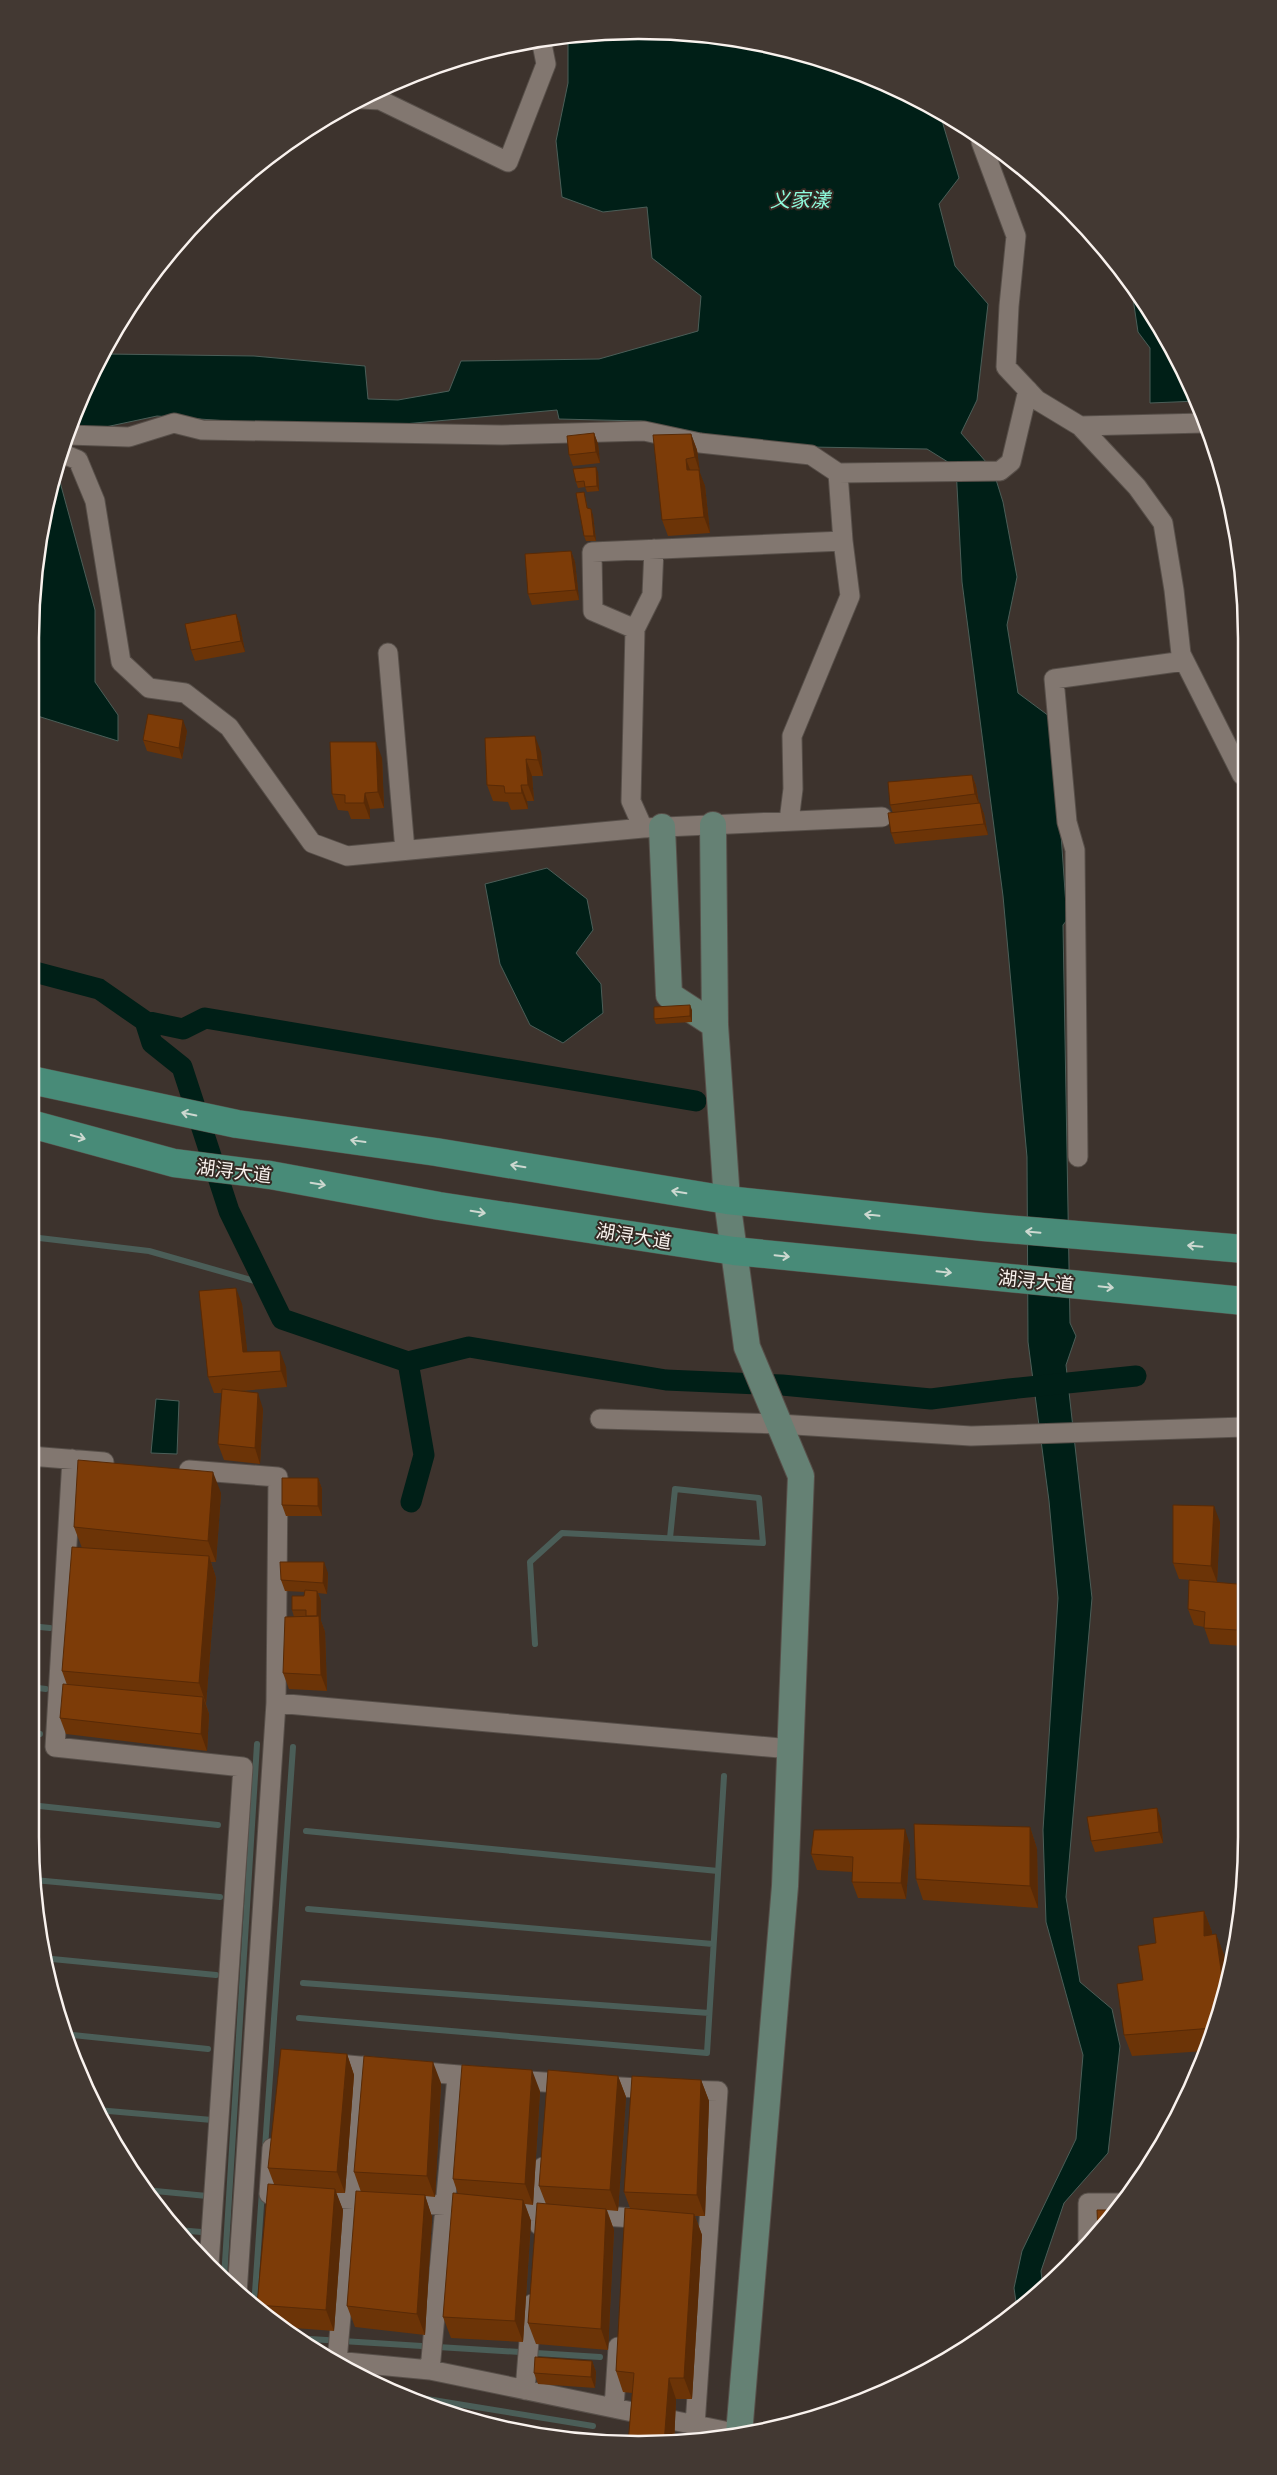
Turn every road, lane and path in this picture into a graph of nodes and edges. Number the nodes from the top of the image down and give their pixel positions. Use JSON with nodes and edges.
{"nodes":[{"id":1,"x":543,"y":47,"type":"edge"},
{"id":2,"x":376,"y":100,"type":"edge"},
{"id":3,"x":983,"y":148,"type":"edge"},
{"id":4,"x":1028,"y":390,"type":"junction"},
{"id":5,"x":1198,"y":423,"type":"edge"},
{"id":6,"x":1080,"y":426,"type":"junction"},
{"id":7,"x":75,"y":435,"type":"edge"},
{"id":8,"x":68,"y":456,"type":"edge"},
{"id":9,"x":838,"y":473,"type":"junction"},
{"id":10,"x":844,"y":541,"type":"junction"},
{"id":11,"x":654,"y":549,"type":"junction"},
{"id":12,"x":635,"y":629,"type":"junction"},
{"id":13,"x":388,"y":653,"type":"dead end"},
{"id":14,"x":1184,"y":661,"type":"junction"},
{"id":15,"x":1237,"y":755,"type":"edge"},
{"id":16,"x":882,"y":816,"type":"dead end"},
{"id":17,"x":789,"y":821,"type":"junction"},
{"id":18,"x":713,"y":825,"type":"junction"},
{"id":19,"x":652,"y":828,"type":"junction"},
{"id":20,"x":405,"y":850,"type":"junction"},
{"id":21,"x":714,"y":1025,"type":"junction"},
{"id":22,"x":39,"y":1082,"type":"edge"},
{"id":23,"x":39,"y":1126,"type":"edge"},
{"id":24,"x":1078,"y":1157,"type":"dead end"},
{"id":25,"x":727,"y":1200,"type":"junction"},
{"id":26,"x":1238,"y":1249,"type":"edge"},
{"id":27,"x":734,"y":1251,"type":"junction"},
{"id":28,"x":1238,"y":1300,"type":"edge"},
{"id":29,"x":600,"y":1419,"type":"dead end"},
{"id":30,"x":779,"y":1424,"type":"junction"},
{"id":31,"x":1238,"y":1428,"type":"edge"},
{"id":32,"x":39,"y":1457,"type":"edge"},
{"id":33,"x":72,"y":1459,"type":"junction"},
{"id":34,"x":121,"y":1464,"type":"edge"},
{"id":35,"x":170,"y":1468,"type":"edge"},
{"id":36,"x":276,"y":1703,"type":"junction"},
{"id":37,"x":791,"y":1749,"type":"junction"},
{"id":38,"x":308,"y":2061,"type":"edge"},
{"id":39,"x":363,"y":2066,"type":"junction"},
{"id":40,"x":457,"y":2076,"type":"junction"},
{"id":41,"x":550,"y":2083,"type":"junction"},
{"id":42,"x":635,"y":2089,"type":"junction"},
{"id":43,"x":548,"y":2103,"type":"edge"},
{"id":44,"x":634,"y":2109,"type":"edge"},
{"id":45,"x":274,"y":2126,"type":"edge"},
{"id":46,"x":544,"y":2152,"type":"edge"},
{"id":47,"x":244,"y":2193,"type":"junction"},
{"id":48,"x":284,"y":2195,"type":"junction"},
{"id":49,"x":628,"y":2198,"type":"edge"},
{"id":50,"x":351,"y":2200,"type":"junction"},
{"id":51,"x":1113,"y":2203,"type":"edge"},
{"id":52,"x":445,"y":2206,"type":"junction"},
{"id":53,"x":540,"y":2212,"type":"junction"},
{"id":54,"x":627,"y":2218,"type":"junction"},
{"id":55,"x":663,"y":2220,"type":"edge"},
{"id":56,"x":1088,"y":2233,"type":"edge"},
{"id":57,"x":625,"y":2236,"type":"edge"},
{"id":58,"x":537,"y":2240,"type":"edge"},
{"id":59,"x":210,"y":2256,"type":"edge"},
{"id":60,"x":238,"y":2282,"type":"edge"},
{"id":61,"x":534,"y":2287,"type":"edge"},
{"id":62,"x":619,"y":2332,"type":"edge"},
{"id":63,"x":337,"y":2355,"type":"edge"},
{"id":64,"x":351,"y":2362,"type":"edge"},
{"id":65,"x":430,"y":2370,"type":"junction"},
{"id":66,"x":525,"y":2390,"type":"junction"},
{"id":67,"x":614,"y":2408,"type":"junction"},
{"id":68,"x":695,"y":2425,"type":"junction"},
{"id":69,"x":740,"y":2428,"type":"edge"},
{"id":70,"x":721,"y":2430,"type":"edge"}],
"edges":[{"from":1,"to":2,"type":"street"},
{"from":3,"to":4,"type":"street"},
{"from":4,"to":6,"type":"street"},
{"from":4,"to":9,"type":"street"},
{"from":5,"to":6,"type":"street"},
{"from":6,"to":14,"type":"street"},
{"from":7,"to":9,"type":"street"},
{"from":8,"to":20,"type":"street"},
{"from":9,"to":10,"type":"street"},
{"from":10,"to":11,"type":"street"},
{"from":10,"to":17,"type":"street"},
{"from":11,"to":12,"type":"street"},
{"from":11,"to":12,"type":"street"},
{"from":12,"to":19,"type":"street"},
{"from":13,"to":20,"type":"street"},
{"from":14,"to":15,"type":"street"},
{"from":14,"to":24,"type":"street"},
{"from":16,"to":17,"type":"street"},
{"from":17,"to":18,"type":"street"},
{"from":18,"to":19,"type":"street"},
{"from":18,"to":21,"type":"street"},
{"from":19,"to":20,"type":"street"},
{"from":19,"to":21,"type":"street"},
{"from":21,"to":25,"type":"street"},
{"from":25,"to":22,"type":"main road","one_way":true},
{"from":23,"to":27,"type":"main road","name":"湖浔大道","one_way":true},
{"from":26,"to":25,"type":"main road","one_way":true},
{"from":25,"to":27,"type":"street"},
{"from":27,"to":28,"type":"main road","name":"湖浔大道","one_way":true},
{"from":27,"to":30,"type":"street"},
{"from":29,"to":30,"type":"street"},
{"from":30,"to":31,"type":"street"},
{"from":30,"to":37,"type":"street"},
{"from":32,"to":33,"type":"street"},
{"from":33,"to":34,"type":"street"},
{"from":33,"to":59,"type":"street"},
{"from":35,"to":36,"type":"street"},
{"from":36,"to":37,"type":"street"},
{"from":36,"to":47,"type":"street"},
{"from":37,"to":69,"type":"street"},
{"from":38,"to":39,"type":"street"},
{"from":39,"to":40,"type":"street"},
{"from":39,"to":50,"type":"street"},
{"from":40,"to":41,"type":"street"},
{"from":40,"to":52,"type":"street"},
{"from":41,"to":42,"type":"street"},
{"from":41,"to":43,"type":"street"},
{"from":42,"to":44,"type":"street"},
{"from":42,"to":68,"type":"street"},
{"from":45,"to":48,"type":"street"},
{"from":46,"to":53,"type":"street"},
{"from":47,"to":48,"type":"street"},
{"from":47,"to":60,"type":"street"},
{"from":48,"to":50,"type":"street"},
{"from":49,"to":54,"type":"street"},
{"from":50,"to":52,"type":"street"},
{"from":50,"to":63,"type":"street"},
{"from":51,"to":56,"type":"street"},
{"from":52,"to":53,"type":"street"},
{"from":52,"to":65,"type":"street"},
{"from":53,"to":54,"type":"street"},
{"from":53,"to":58,"type":"street"},
{"from":54,"to":55,"type":"street"},
{"from":54,"to":57,"type":"street"},
{"from":61,"to":66,"type":"street"},
{"from":62,"to":67,"type":"street"},
{"from":64,"to":65,"type":"street"},
{"from":65,"to":66,"type":"street"},
{"from":66,"to":67,"type":"street"},
{"from":67,"to":68,"type":"street"},
{"from":68,"to":70,"type":"street"}]}
